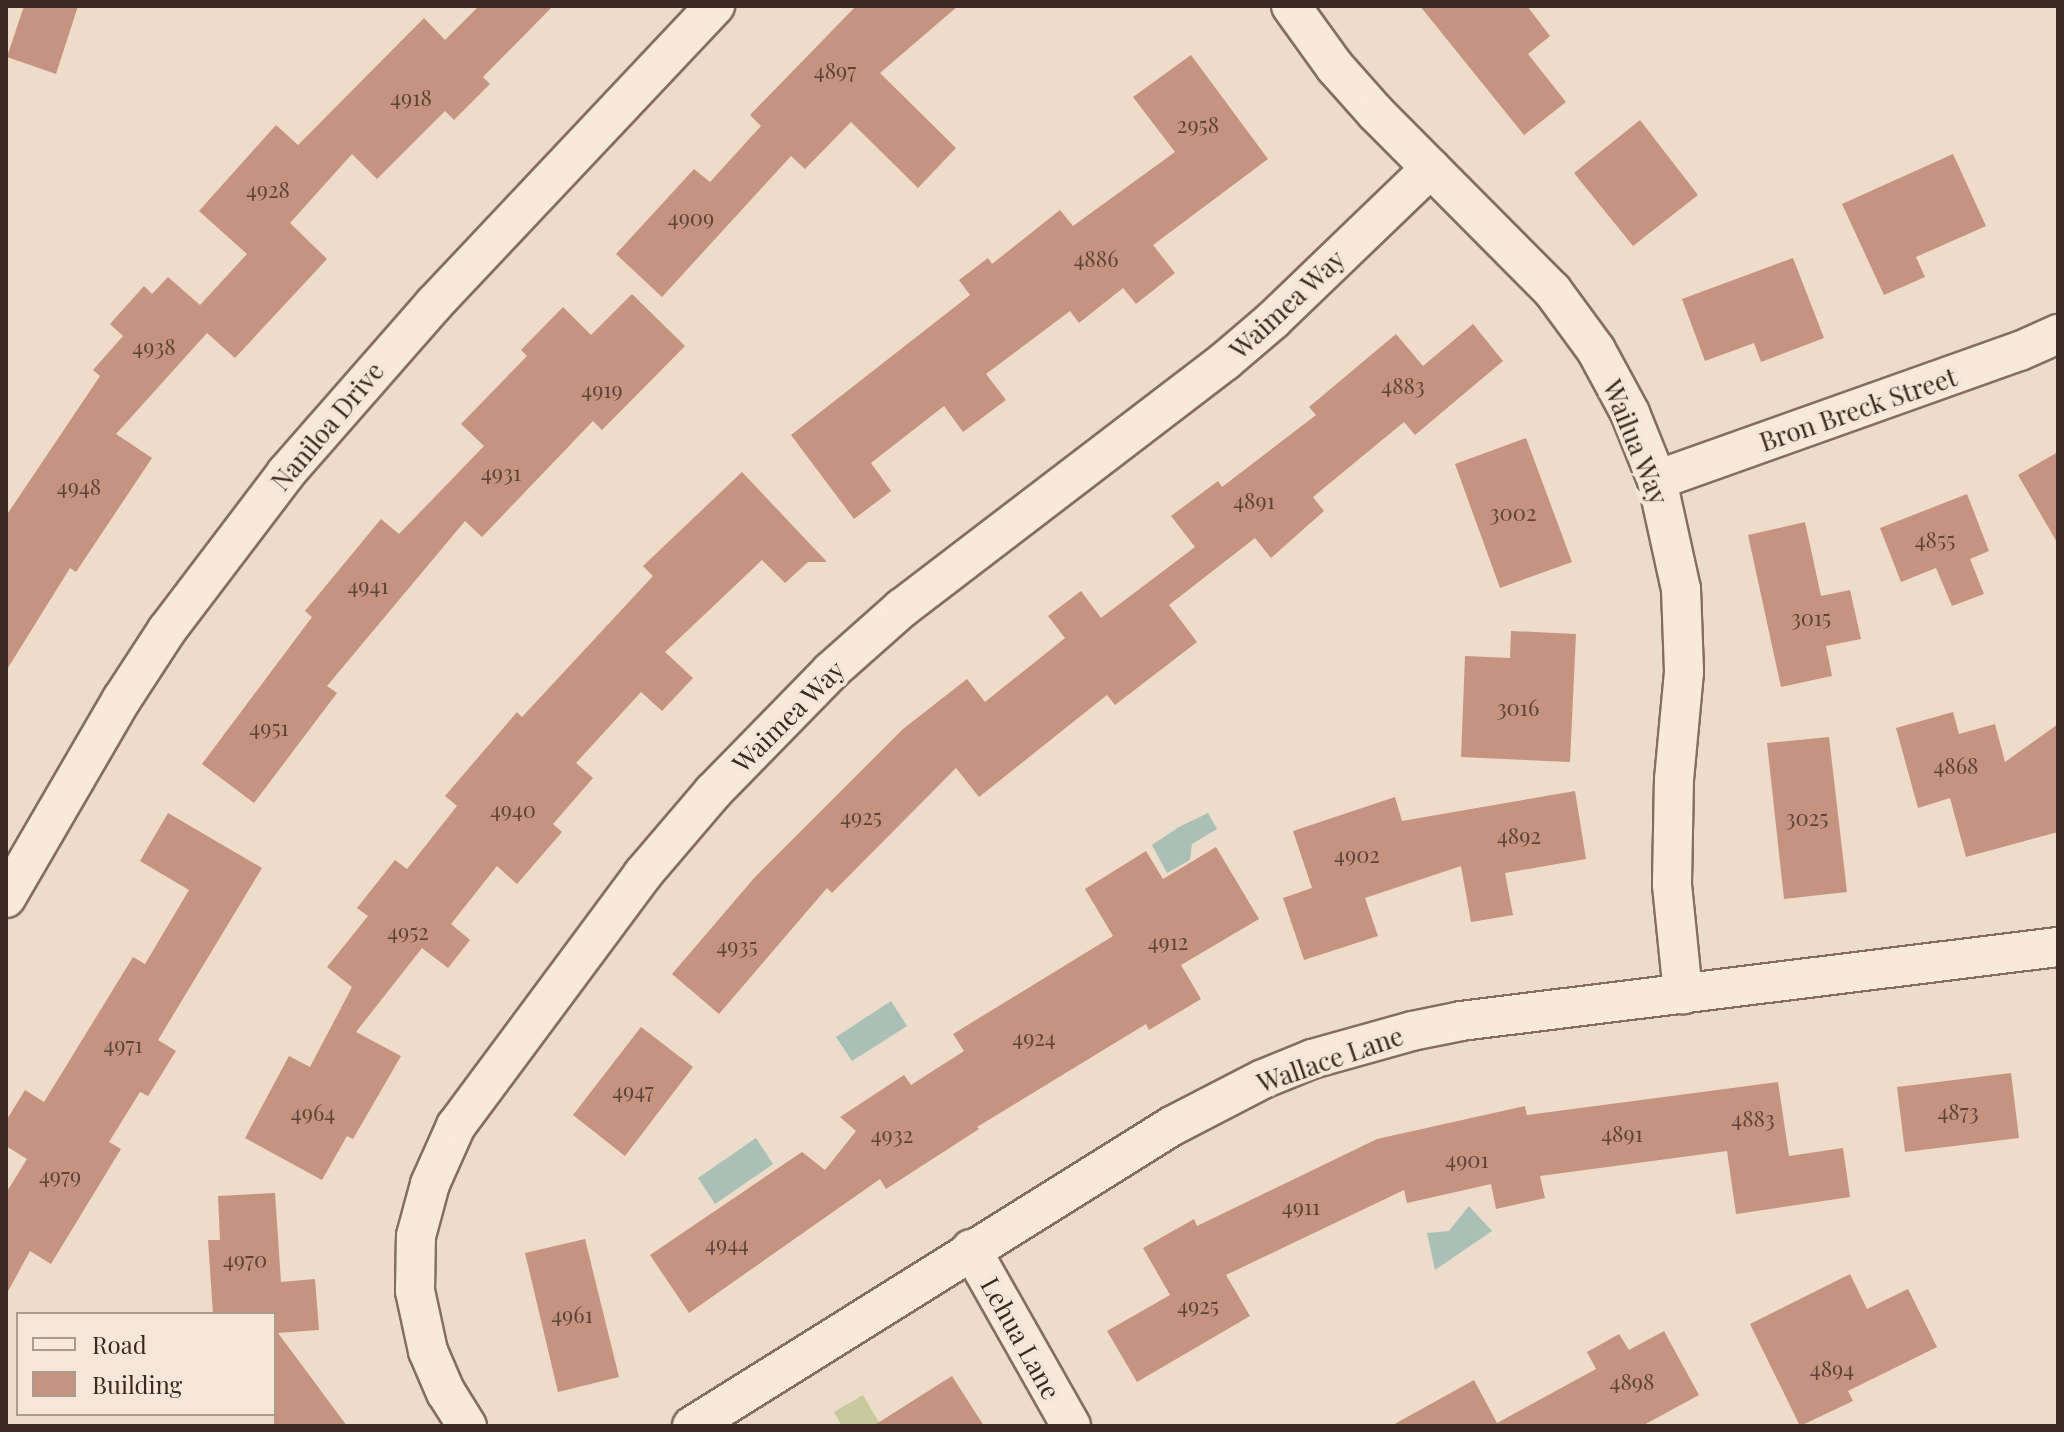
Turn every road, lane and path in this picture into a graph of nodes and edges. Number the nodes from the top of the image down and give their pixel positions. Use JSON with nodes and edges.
{"nodes":[{"id":1,"x":715,"y":6,"type":"edge"},
{"id":2,"x":1291,"y":6,"type":"edge"},
{"id":3,"x":1431,"y":168,"type":"junction"},
{"id":4,"x":2058,"y":334,"type":"edge"},
{"id":5,"x":1657,"y":480,"type":"junction"},
{"id":6,"x":6,"y":898,"type":"edge"},
{"id":7,"x":2058,"y":947,"type":"edge"},
{"id":8,"x":1683,"y":994,"type":"junction"},
{"id":9,"x":971,"y":1249,"type":"junction"},
{"id":10,"x":467,"y":1426,"type":"edge"},
{"id":11,"x":692,"y":1426,"type":"edge"},
{"id":12,"x":1071,"y":1426,"type":"edge"}],
"edges":[{"from":1,"to":6,"type":"street","name":"Naniloa Drive"},
{"from":2,"to":3,"type":"street","name":"Wailua Way"},
{"from":3,"to":5,"type":"street","name":"Wailua Way"},
{"from":3,"to":10,"type":"street","name":"Waimea Way"},
{"from":4,"to":5,"type":"street","name":"Bron Breck Street"},
{"from":5,"to":8,"type":"street","name":"Wailua Way"},
{"from":7,"to":8,"type":"street","name":"Wallace Lane"},
{"from":8,"to":9,"type":"street","name":"Wallace Lane"},
{"from":9,"to":11,"type":"street","name":"Wallace Lane"},
{"from":9,"to":12,"type":"street","name":"Lehua Lane"}]}
